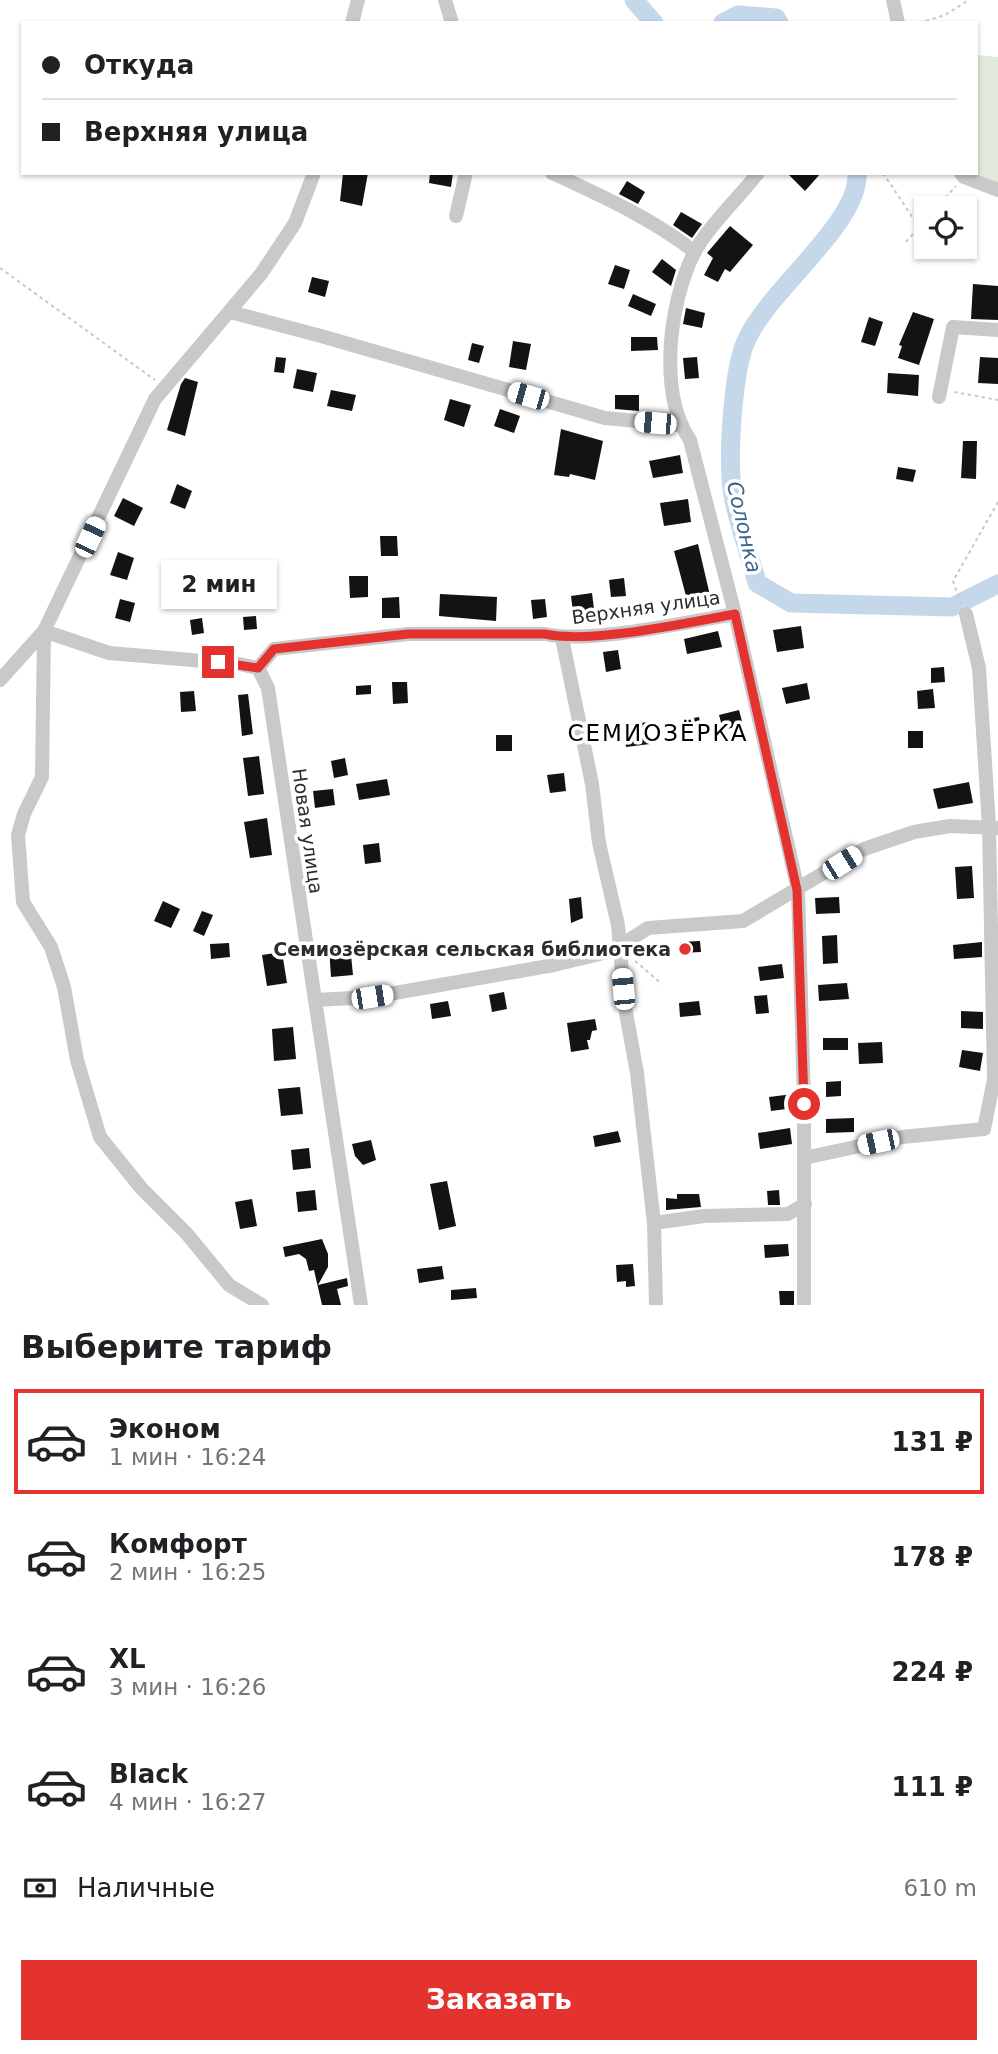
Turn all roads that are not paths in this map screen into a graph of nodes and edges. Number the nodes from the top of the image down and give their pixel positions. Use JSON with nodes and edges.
{"nodes":[{"id":1,"x":358,"y":0,"type":"edge"},
{"id":2,"x":445,"y":0,"type":"edge"},
{"id":3,"x":893,"y":0,"type":"edge"},
{"id":4,"x":353,"y":21,"type":"edge"},
{"id":5,"x":451,"y":21,"type":"edge"},
{"id":6,"x":898,"y":21,"type":"edge"},
{"id":7,"x":313,"y":175,"type":"edge"},
{"id":8,"x":466,"y":175,"type":"edge"},
{"id":9,"x":556,"y":175,"type":"edge"},
{"id":10,"x":756,"y":175,"type":"edge"},
{"id":11,"x":962,"y":175,"type":"edge"},
{"id":12,"x":998,"y":190,"type":"edge"},
{"id":13,"x":456,"y":216,"type":"dead end"},
{"id":14,"x":695,"y":252,"type":"junction"},
{"id":15,"x":230,"y":313,"type":"junction"},
{"id":16,"x":998,"y":330,"type":"edge"},
{"id":17,"x":940,"y":393,"type":"road end"},
{"id":18,"x":680,"y":425,"type":"junction"},
{"id":19,"x":735,"y":614,"type":"junction"},
{"id":20,"x":966,"y":614,"type":"dead end"},
{"id":21,"x":44,"y":631,"type":"junction"},
{"id":22,"x":562,"y":638,"type":"junction"},
{"id":23,"x":258,"y":668,"type":"junction"},
{"id":24,"x":0,"y":680,"type":"edge"},
{"id":25,"x":993,"y":827,"type":"edge"},
{"id":26,"x":797,"y":890,"type":"junction"},
{"id":27,"x":619,"y":946,"type":"junction"},
{"id":28,"x":315,"y":1000,"type":"junction"},
{"id":29,"x":804,"y":1158,"type":"junction"},
{"id":30,"x":805,"y":1204,"type":"junction"},
{"id":31,"x":654,"y":1223,"type":"junction"},
{"id":32,"x":262,"y":1305,"type":"edge"},
{"id":33,"x":360,"y":1305,"type":"edge"},
{"id":34,"x":656,"y":1305,"type":"edge"},
{"id":35,"x":804,"y":1305,"type":"edge"}],
"edges":[{"from":1,"to":4,"type":"street"},
{"from":2,"to":5,"type":"street"},
{"from":3,"to":6,"type":"street"},
{"from":7,"to":15,"type":"street"},
{"from":8,"to":13,"type":"street"},
{"from":9,"to":14,"type":"street"},
{"from":10,"to":14,"type":"street"},
{"from":11,"to":12,"type":"street"},
{"from":14,"to":18,"type":"street"},
{"from":15,"to":18,"type":"street"},
{"from":15,"to":21,"type":"street"},
{"from":16,"to":17,"type":"street"},
{"from":18,"to":19,"type":"street"},
{"from":19,"to":22,"type":"street","name":"Верхняя улица"},
{"from":19,"to":26,"type":"street"},
{"from":20,"to":25,"type":"street"},
{"from":21,"to":23,"type":"street"},
{"from":21,"to":24,"type":"street"},
{"from":21,"to":32,"type":"street"},
{"from":22,"to":23,"type":"street","name":"Верхняя улица"},
{"from":22,"to":27,"type":"street"},
{"from":23,"to":28,"type":"street","name":"Новая улица"},
{"from":25,"to":26,"type":"street"},
{"from":25,"to":29,"type":"street"},
{"from":26,"to":27,"type":"street"},
{"from":26,"to":29,"type":"street"},
{"from":27,"to":28,"type":"street"},
{"from":27,"to":31,"type":"street"},
{"from":28,"to":33,"type":"street","name":"Новая улица"},
{"from":29,"to":30,"type":"street"},
{"from":30,"to":31,"type":"street"},
{"from":30,"to":35,"type":"street"},
{"from":31,"to":34,"type":"street"}]}
